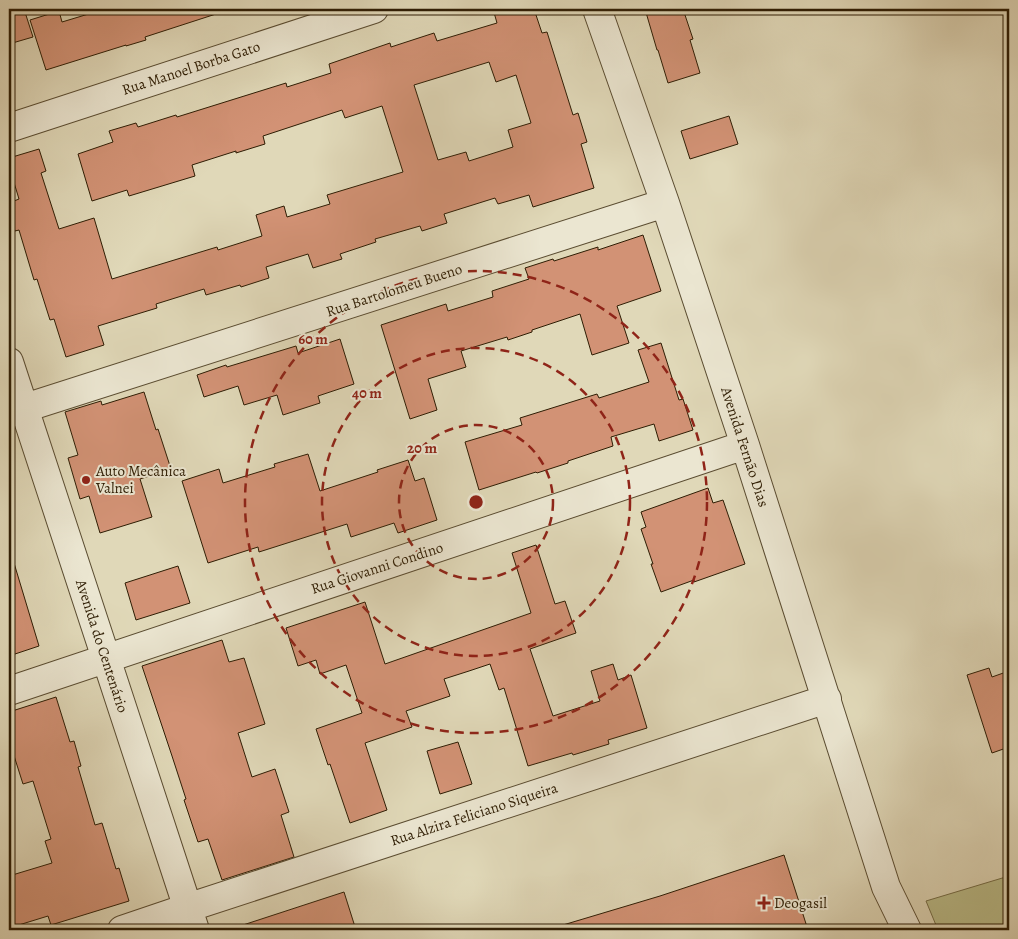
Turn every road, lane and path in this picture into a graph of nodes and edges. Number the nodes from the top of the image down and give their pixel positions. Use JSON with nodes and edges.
{"nodes":[{"id":1,"x":374,"y":9,"type":"edge"},
{"id":2,"x":597,"y":9,"type":"edge"},
{"id":3,"x":9,"y":128,"type":"edge"},
{"id":4,"x":665,"y":203,"type":"junction"},
{"id":5,"x":9,"y":362,"type":"edge"},
{"id":6,"x":16,"y":411,"type":"edge"},
{"id":7,"x":745,"y":445,"type":"junction"},
{"id":8,"x":106,"y":658,"type":"junction"},
{"id":9,"x":9,"y":691,"type":"edge"},
{"id":10,"x":827,"y":699,"type":"junction"},
{"id":11,"x":886,"y":887,"type":"junction"},
{"id":12,"x":191,"y":919,"type":"edge"},
{"id":13,"x":122,"y":930,"type":"edge"},
{"id":14,"x":892,"y":930,"type":"edge"},
{"id":15,"x":907,"y":930,"type":"edge"}],
"edges":[{"from":1,"to":3,"type":"street","name":"Rua Manoel Borba Gato"},
{"from":2,"to":4,"type":"street","name":"Avenida Fernão Dias"},
{"from":4,"to":6,"type":"street","name":"Rua Bartolomeu Bueno"},
{"from":4,"to":7,"type":"street","name":"Avenida Fernão Dias"},
{"from":5,"to":6,"type":"street","name":"Avenida do Centenário"},
{"from":6,"to":8,"type":"street","name":"Avenida do Centenário"},
{"from":7,"to":8,"type":"street","name":"Rua Giovanni Condino"},
{"from":7,"to":10,"type":"street","name":"Avenida Fernão Dias"},
{"from":8,"to":9,"type":"street","name":"Rua Giovanni Condino"},
{"from":8,"to":12,"type":"street","name":"Avenida do Centenário"},
{"from":10,"to":11,"type":"street","name":"Avenida Fernão Dias"},
{"from":10,"to":12,"type":"street","name":"Rua Alzira Feliciano Siqueira"},
{"from":11,"to":14,"type":"street","name":"Avenida Fernão Dias"},
{"from":11,"to":15,"type":"street","name":"Avenida Fernão Dias"},
{"from":12,"to":13,"type":"street","name":"Rua Alzira Feliciano Siqueira"}]}
